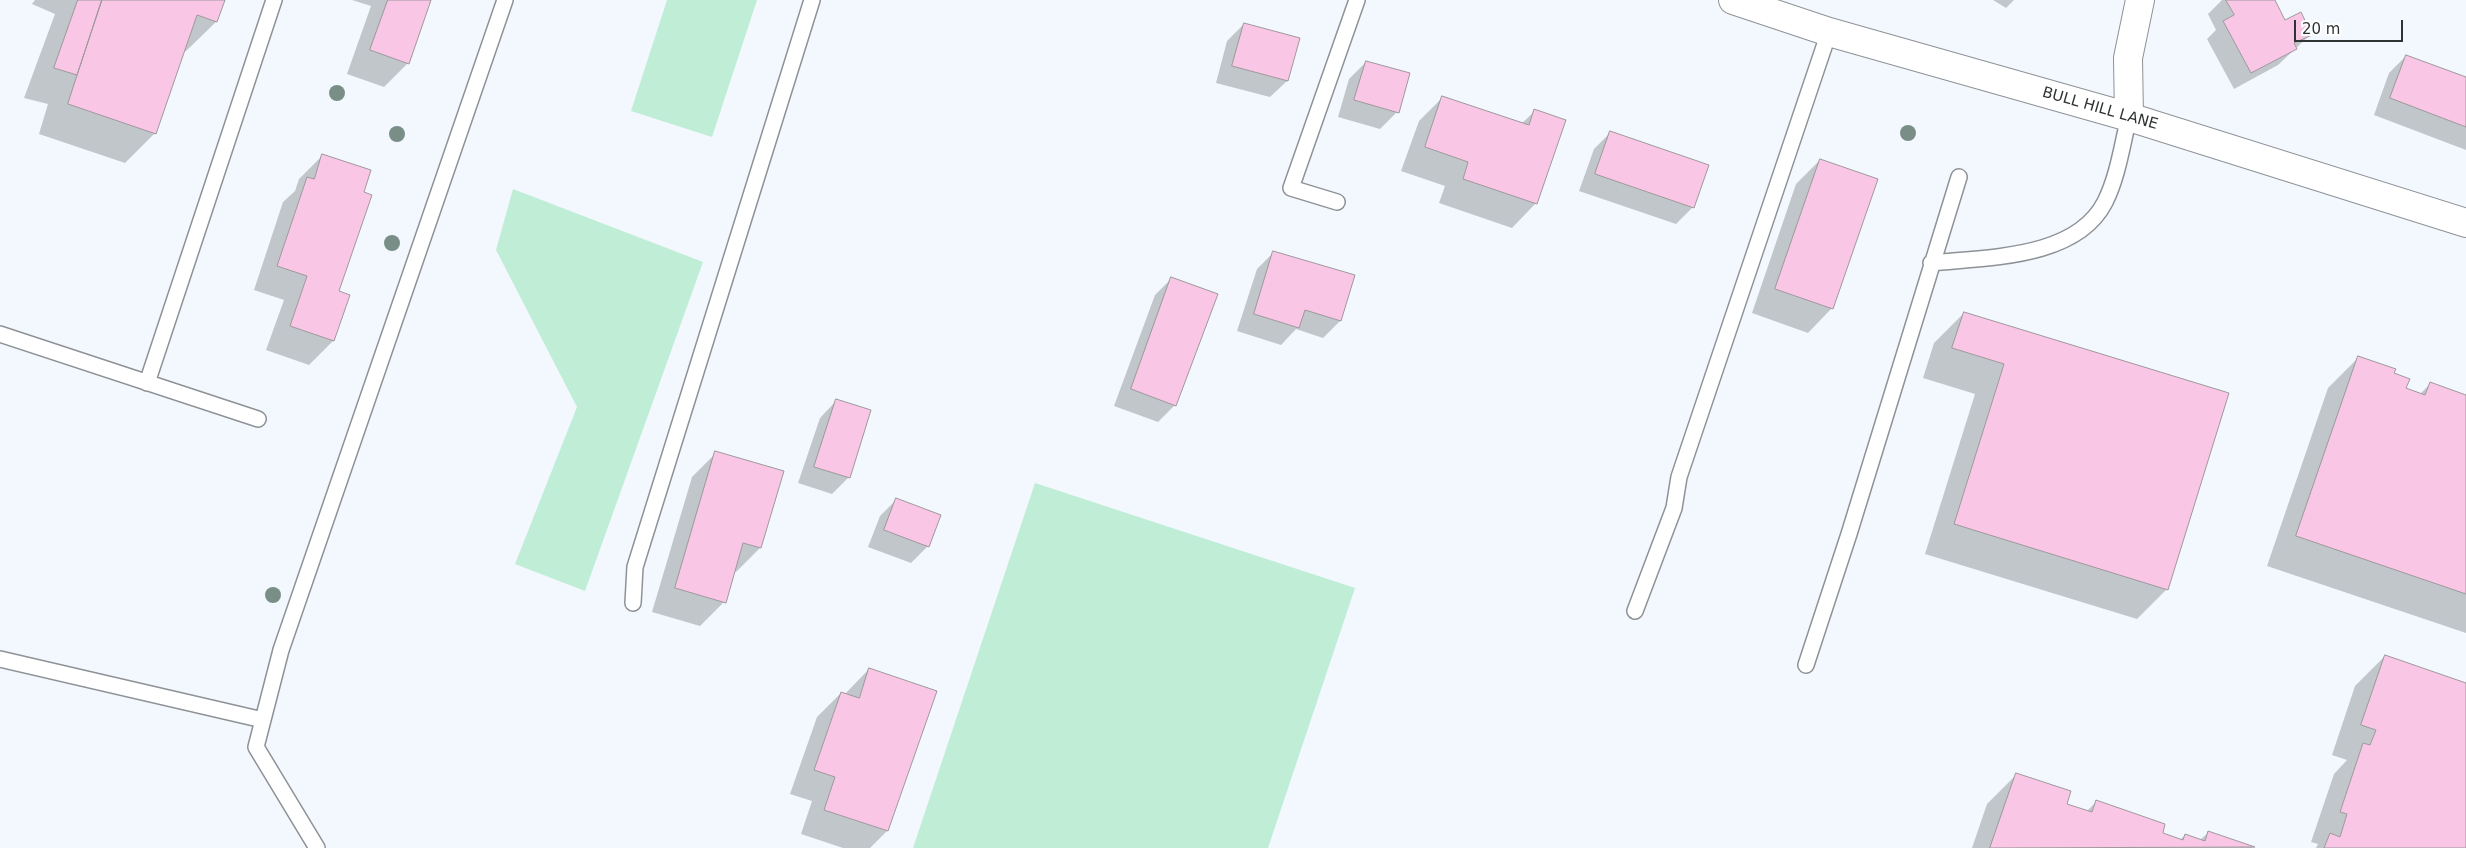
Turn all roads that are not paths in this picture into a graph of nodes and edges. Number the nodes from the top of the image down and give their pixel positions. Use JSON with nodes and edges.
{"nodes":[{"id":1,"x":274,"y":0,"type":"edge"},
{"id":2,"x":506,"y":0,"type":"edge"},
{"id":3,"x":812,"y":0,"type":"edge"},
{"id":4,"x":1357,"y":0,"type":"edge"},
{"id":5,"x":1733,"y":0,"type":"edge"},
{"id":6,"x":2140,"y":0,"type":"edge"},
{"id":7,"x":1828,"y":32,"type":"junction"},
{"id":8,"x":2129,"y":117,"type":"junction"},
{"id":9,"x":1959,"y":177,"type":"dead end"},
{"id":10,"x":1337,"y":202,"type":"dead end"},
{"id":11,"x":2466,"y":223,"type":"edge"},
{"id":12,"x":1931,"y":263,"type":"junction"},
{"id":13,"x":0,"y":334,"type":"edge"},
{"id":14,"x":147,"y":383,"type":"junction"},
{"id":15,"x":258,"y":419,"type":"dead end"},
{"id":16,"x":634,"y":603,"type":"dead end"},
{"id":17,"x":1635,"y":611,"type":"dead end"},
{"id":18,"x":0,"y":658,"type":"edge"},
{"id":19,"x":1806,"y":665,"type":"dead end"},
{"id":20,"x":263,"y":720,"type":"junction"},
{"id":21,"x":317,"y":848,"type":"edge"}],
"edges":[{"from":1,"to":14,"type":"lane"},
{"from":2,"to":20,"type":"lane"},
{"from":3,"to":16,"type":"lane"},
{"from":4,"to":10,"type":"lane"},
{"from":5,"to":7,"type":"main road","name":"BULL HILL LANE"},
{"from":6,"to":8,"type":"main road"},
{"from":7,"to":8,"type":"main road","name":"BULL HILL LANE"},
{"from":7,"to":17,"type":"lane"},
{"from":8,"to":11,"type":"main road","name":"BULL HILL LANE"},
{"from":8,"to":12,"type":"lane"},
{"from":9,"to":12,"type":"lane"},
{"from":12,"to":19,"type":"lane"},
{"from":13,"to":14,"type":"lane"},
{"from":14,"to":15,"type":"lane"},
{"from":18,"to":20,"type":"lane"},
{"from":20,"to":21,"type":"lane"}]}
